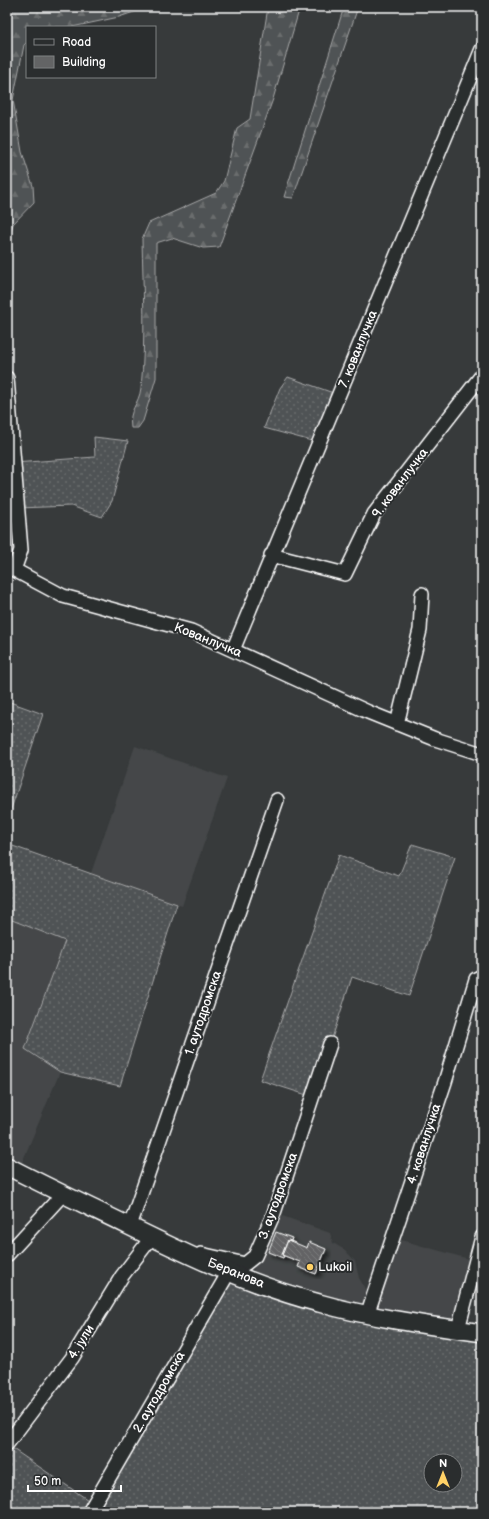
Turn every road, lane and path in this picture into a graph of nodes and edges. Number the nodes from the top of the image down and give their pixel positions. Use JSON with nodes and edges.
{"nodes":[{"id":1,"x":482,"y":49,"type":"edge"},
{"id":2,"x":482,"y":375,"type":"edge"},
{"id":3,"x":7,"y":378,"type":"edge"},
{"id":4,"x":272,"y":555,"type":"junction"},
{"id":5,"x":10,"y":568,"type":"edge"},
{"id":6,"x":422,"y":594,"type":"dead end"},
{"id":7,"x":233,"y":650,"type":"junction"},
{"id":8,"x":397,"y":724,"type":"junction"},
{"id":9,"x":482,"y":754,"type":"edge"},
{"id":10,"x":277,"y":800,"type":"dead end"},
{"id":11,"x":482,"y":976,"type":"edge"},
{"id":12,"x":330,"y":1044,"type":"dead end"},
{"id":13,"x":7,"y":1166,"type":"edge"},
{"id":14,"x":63,"y":1194,"type":"junction"},
{"id":15,"x":130,"y":1226,"type":"junction"},
{"id":16,"x":482,"y":1237,"type":"edge"},
{"id":17,"x":158,"y":1241,"type":"junction"},
{"id":18,"x":7,"y":1255,"type":"edge"},
{"id":19,"x":229,"y":1272,"type":"junction"},
{"id":20,"x":368,"y":1314,"type":"junction"},
{"id":21,"x":458,"y":1329,"type":"junction"},
{"id":22,"x":482,"y":1333,"type":"edge"},
{"id":23,"x":7,"y":1444,"type":"edge"},
{"id":24,"x":89,"y":1512,"type":"edge"}],
"edges":[{"from":1,"to":4,"type":"street","name":"7. кованлучка"},
{"from":2,"to":4,"type":"street","name":"9. кованлучка"},
{"from":3,"to":5,"type":"street","name":"Кованлучка"},
{"from":4,"to":7,"type":"street","name":"7. кованлучка"},
{"from":5,"to":7,"type":"street","name":"Кованлучка"},
{"from":6,"to":8,"type":"street"},
{"from":7,"to":8,"type":"street","name":"Кованлучка"},
{"from":8,"to":9,"type":"street","name":"Кованлучка"},
{"from":10,"to":15,"type":"street","name":"1. аутодромска"},
{"from":11,"to":20,"type":"street","name":"4. кованлучка"},
{"from":12,"to":17,"type":"street","name":"3. аутодромска"},
{"from":13,"to":14,"type":"main road","name":"Беранова"},
{"from":14,"to":15,"type":"main road","name":"Беранова"},
{"from":14,"to":18,"type":"street"},
{"from":15,"to":17,"type":"main road","name":"Беранова"},
{"from":16,"to":21,"type":"street"},
{"from":17,"to":19,"type":"main road","name":"Беранова"},
{"from":17,"to":23,"type":"street","name":"4. јули"},
{"from":19,"to":20,"type":"main road","name":"Беранова"},
{"from":19,"to":24,"type":"street","name":"2. аутодромска"},
{"from":20,"to":21,"type":"main road","name":"Беранова"},
{"from":21,"to":22,"type":"main road","name":"Беранова"}]}
